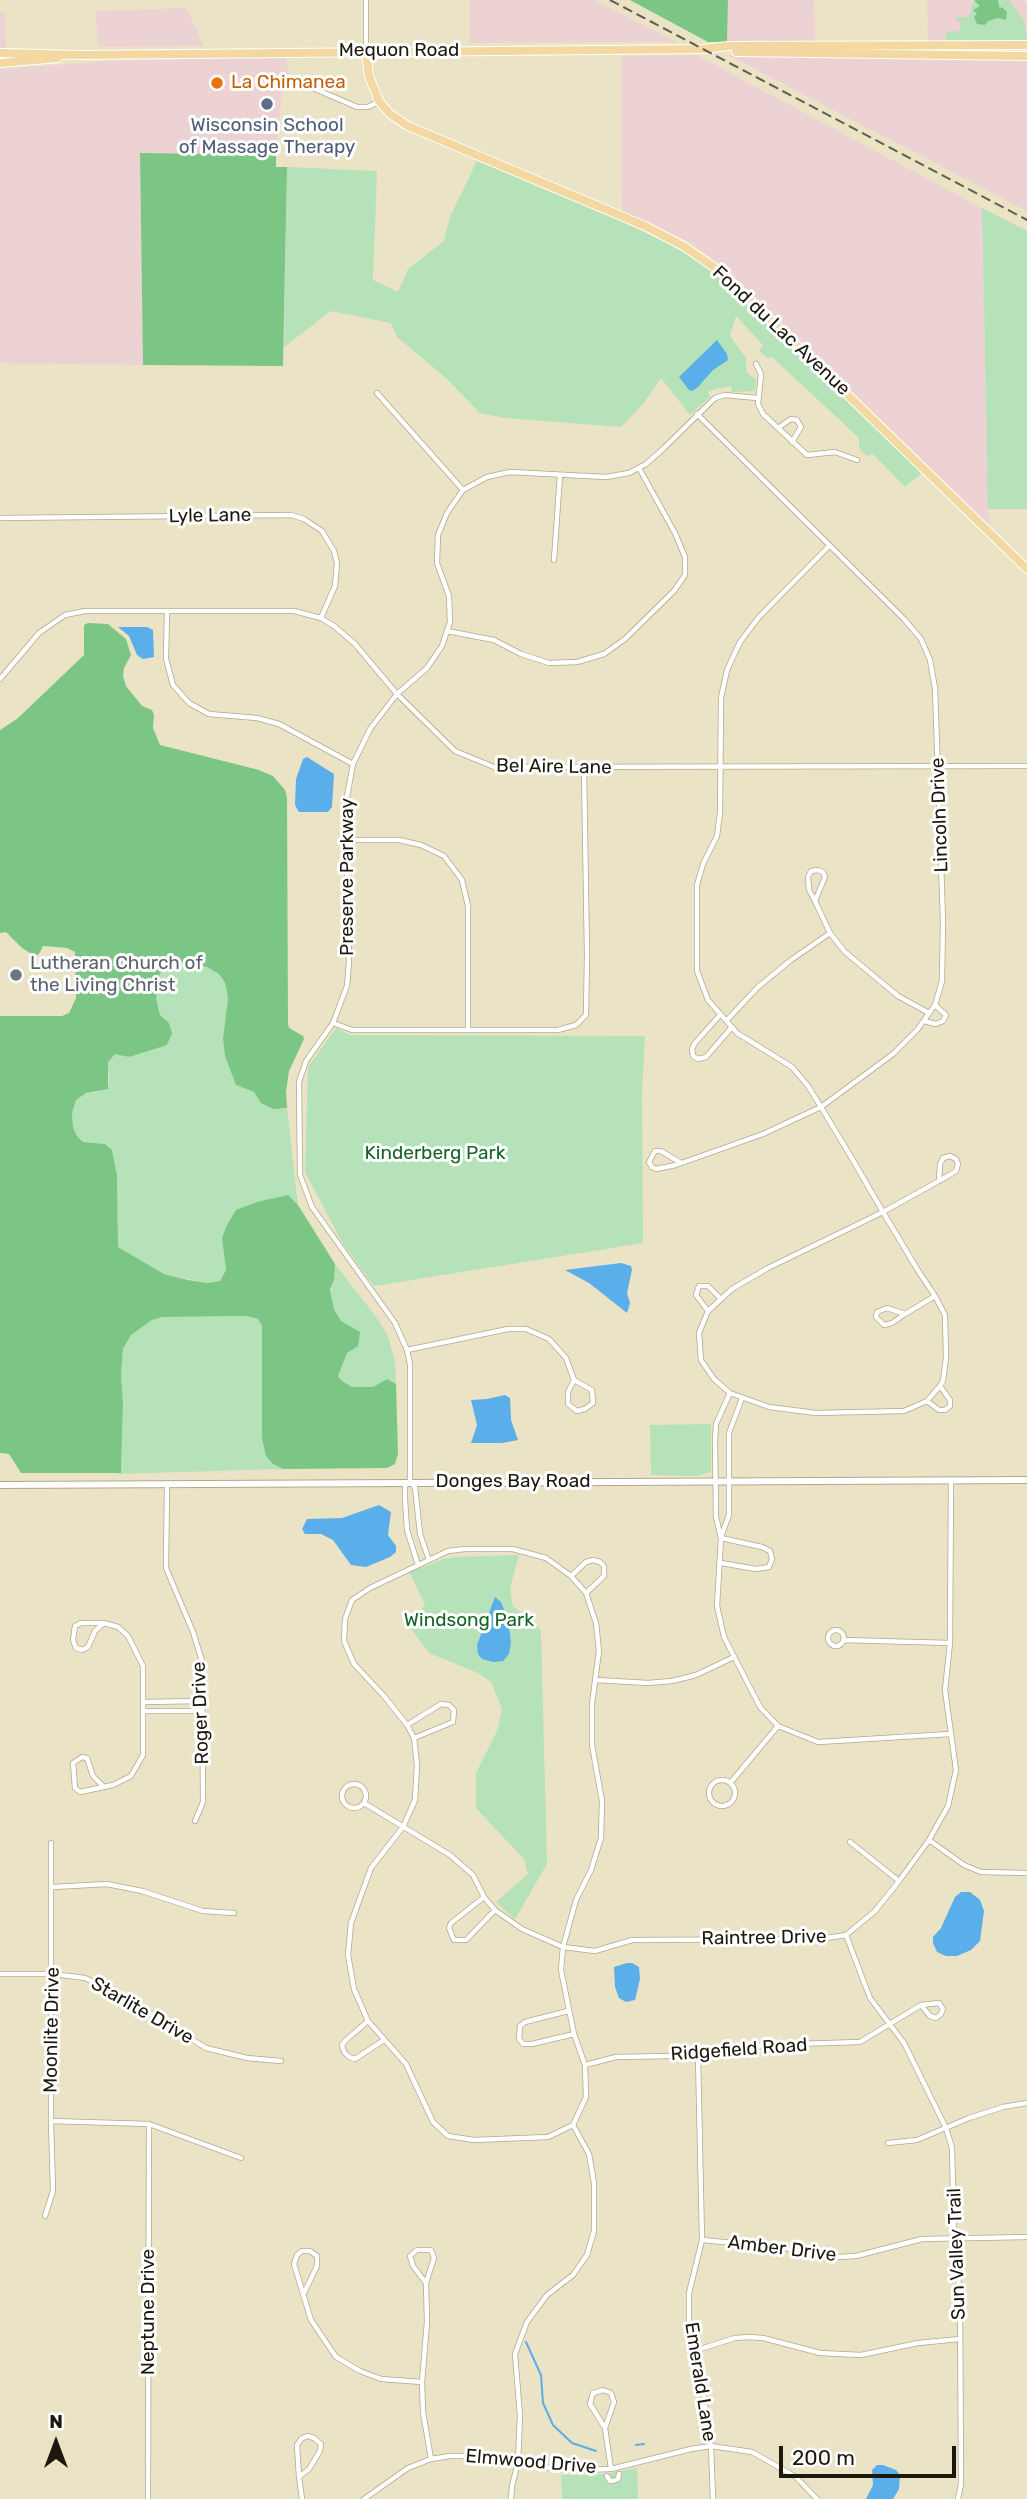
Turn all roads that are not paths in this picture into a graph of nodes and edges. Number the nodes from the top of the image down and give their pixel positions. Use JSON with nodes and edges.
{"nodes":[{"id":1,"x":366,"y":0,"type":"edge"},
{"id":2,"x":1027,"y":45,"type":"edge"},
{"id":3,"x":716,"y":49,"type":"junction"},
{"id":4,"x":366,"y":51,"type":"junction"},
{"id":5,"x":0,"y":53,"type":"edge"},
{"id":6,"x":82,"y":55,"type":"junction"},
{"id":7,"x":1027,"y":56,"type":"edge"},
{"id":8,"x":0,"y":64,"type":"edge"},
{"id":9,"x":299,"y":82,"type":"dead end"},
{"id":10,"x":379,"y":101,"type":"junction"},
{"id":11,"x":756,"y":364,"type":"dead end"},
{"id":12,"x":377,"y":393,"type":"dead end"},
{"id":13,"x":757,"y":398,"type":"junction"},
{"id":14,"x":696,"y":414,"type":"junction"},
{"id":15,"x":778,"y":428,"type":"junction"},
{"id":16,"x":792,"y":442,"type":"junction"},
{"id":17,"x":857,"y":460,"type":"dead end"},
{"id":18,"x":639,"y":468,"type":"junction"},
{"id":19,"x":560,"y":475,"type":"junction"},
{"id":20,"x":463,"y":490,"type":"junction"},
{"id":21,"x":0,"y":518,"type":"edge"},
{"id":22,"x":829,"y":546,"type":"junction"},
{"id":23,"x":554,"y":560,"type":"dead end"},
{"id":24,"x":1027,"y":569,"type":"edge"},
{"id":25,"x":167,"y":611,"type":"junction"},
{"id":26,"x":321,"y":618,"type":"junction"},
{"id":27,"x":447,"y":631,"type":"junction"},
{"id":28,"x":0,"y":679,"type":"edge"},
{"id":29,"x":397,"y":694,"type":"junction"},
{"id":30,"x":353,"y":764,"type":"junction"},
{"id":31,"x":938,"y":765,"type":"junction"},
{"id":32,"x":1027,"y":766,"type":"edge"},
{"id":33,"x":721,"y":767,"type":"junction"},
{"id":34,"x":584,"y":769,"type":"junction"},
{"id":35,"x":348,"y":840,"type":"junction"},
{"id":36,"x":815,"y":901,"type":"junction"},
{"id":37,"x":830,"y":933,"type":"junction"},
{"id":38,"x":935,"y":1004,"type":"junction"},
{"id":39,"x":929,"y":1013,"type":"junction"},
{"id":40,"x":720,"y":1015,"type":"junction"},
{"id":41,"x":727,"y":1020,"type":"junction"},
{"id":42,"x":923,"y":1021,"type":"junction"},
{"id":43,"x":333,"y":1023,"type":"junction"},
{"id":44,"x":732,"y":1027,"type":"junction"},
{"id":45,"x":468,"y":1030,"type":"junction"},
{"id":46,"x":821,"y":1107,"type":"junction"},
{"id":47,"x":681,"y":1163,"type":"junction"},
{"id":48,"x":939,"y":1181,"type":"junction"},
{"id":49,"x":883,"y":1212,"type":"junction"},
{"id":50,"x":935,"y":1296,"type":"junction"},
{"id":51,"x":722,"y":1299,"type":"junction"},
{"id":52,"x":708,"y":1311,"type":"junction"},
{"id":53,"x":905,"y":1314,"type":"junction"},
{"id":54,"x":407,"y":1350,"type":"junction"},
{"id":55,"x":575,"y":1380,"type":"junction"},
{"id":56,"x":940,"y":1386,"type":"junction"},
{"id":57,"x":730,"y":1393,"type":"junction"},
{"id":58,"x":742,"y":1398,"type":"junction"},
{"id":59,"x":927,"y":1401,"type":"junction"},
{"id":60,"x":1027,"y":1480,"type":"edge"},
{"id":61,"x":951,"y":1481,"type":"junction"},
{"id":62,"x":410,"y":1482,"type":"junction"},
{"id":63,"x":714,"y":1482,"type":"junction"},
{"id":64,"x":729,"y":1482,"type":"junction"},
{"id":65,"x":167,"y":1484,"type":"junction"},
{"id":66,"x":0,"y":1485,"type":"edge"},
{"id":67,"x":721,"y":1538,"type":"junction"},
{"id":68,"x":429,"y":1560,"type":"junction"},
{"id":69,"x":721,"y":1563,"type":"junction"},
{"id":70,"x":418,"y":1565,"type":"junction"},
{"id":71,"x":571,"y":1576,"type":"junction"},
{"id":72,"x":586,"y":1593,"type":"junction"},
{"id":73,"x":104,"y":1623,"type":"junction"},
{"id":74,"x":844,"y":1640,"type":"dead end"},
{"id":75,"x":950,"y":1643,"type":"junction"},
{"id":76,"x":734,"y":1657,"type":"junction"},
{"id":77,"x":596,"y":1680,"type":"junction"},
{"id":78,"x":202,"y":1701,"type":"junction"},
{"id":79,"x":143,"y":1702,"type":"junction"},
{"id":80,"x":143,"y":1711,"type":"junction"},
{"id":81,"x":202,"y":1711,"type":"junction"},
{"id":82,"x":407,"y":1725,"type":"junction"},
{"id":83,"x":778,"y":1726,"type":"junction"},
{"id":84,"x":950,"y":1734,"type":"junction"},
{"id":85,"x":414,"y":1738,"type":"junction"},
{"id":86,"x":731,"y":1782,"type":"junction"},
{"id":87,"x":104,"y":1787,"type":"junction"},
{"id":88,"x":364,"y":1803,"type":"junction"},
{"id":89,"x":195,"y":1821,"type":"dead end"},
{"id":90,"x":403,"y":1827,"type":"junction"},
{"id":91,"x":929,"y":1840,"type":"junction"},
{"id":92,"x":849,"y":1842,"type":"dead end"},
{"id":93,"x":51,"y":1843,"type":"dead end"},
{"id":94,"x":1027,"y":1873,"type":"edge"},
{"id":95,"x":899,"y":1881,"type":"junction"},
{"id":96,"x":52,"y":1887,"type":"junction"},
{"id":97,"x":484,"y":1897,"type":"junction"},
{"id":98,"x":495,"y":1910,"type":"junction"},
{"id":99,"x":234,"y":1913,"type":"dead end"},
{"id":100,"x":846,"y":1935,"type":"junction"},
{"id":101,"x":563,"y":1947,"type":"junction"},
{"id":102,"x":0,"y":1974,"type":"edge"},
{"id":103,"x":52,"y":1974,"type":"junction"},
{"id":104,"x":921,"y":2005,"type":"junction"},
{"id":105,"x":568,"y":2011,"type":"junction"},
{"id":106,"x":368,"y":2021,"type":"junction"},
{"id":107,"x":890,"y":2024,"type":"junction"},
{"id":108,"x":574,"y":2034,"type":"junction"},
{"id":109,"x":384,"y":2040,"type":"junction"},
{"id":110,"x":698,"y":2056,"type":"junction"},
{"id":111,"x":281,"y":2061,"type":"dead end"},
{"id":112,"x":585,"y":2065,"type":"junction"},
{"id":113,"x":1027,"y":2103,"type":"edge"},
{"id":114,"x":51,"y":2120,"type":"junction"},
{"id":115,"x":149,"y":2124,"type":"junction"},
{"id":116,"x":573,"y":2125,"type":"junction"},
{"id":117,"x":946,"y":2129,"type":"junction"},
{"id":118,"x":888,"y":2143,"type":"dead end"},
{"id":119,"x":241,"y":2158,"type":"dead end"},
{"id":120,"x":45,"y":2216,"type":"dead end"},
{"id":121,"x":1027,"y":2237,"type":"edge"},
{"id":122,"x":954,"y":2238,"type":"junction"},
{"id":123,"x":702,"y":2240,"type":"junction"},
{"id":124,"x":426,"y":2283,"type":"junction"},
{"id":125,"x":304,"y":2293,"type":"junction"},
{"id":126,"x":960,"y":2339,"type":"junction"},
{"id":127,"x":697,"y":2350,"type":"junction"},
{"id":128,"x":422,"y":2382,"type":"junction"},
{"id":129,"x":605,"y":2428,"type":"junction"},
{"id":130,"x":711,"y":2446,"type":"junction"},
{"id":131,"x":431,"y":2459,"type":"junction"},
{"id":132,"x":518,"y":2462,"type":"junction"},
{"id":133,"x":611,"y":2469,"type":"junction"},
{"id":134,"x":619,"y":2474,"type":"dead end"},
{"id":135,"x":607,"y":2476,"type":"dead end"},
{"id":136,"x":299,"y":2477,"type":"junction"},
{"id":137,"x":148,"y":2499,"type":"edge"},
{"id":138,"x":302,"y":2499,"type":"edge"},
{"id":139,"x":364,"y":2499,"type":"edge"},
{"id":140,"x":511,"y":2499,"type":"edge"},
{"id":141,"x":713,"y":2499,"type":"edge"},
{"id":142,"x":817,"y":2499,"type":"edge"},
{"id":143,"x":958,"y":2499,"type":"edge"}],
"edges":[{"from":1,"to":4,"type":"street"},
{"from":2,"to":3,"type":"main road","name":"Mequon Road"},
{"from":3,"to":4,"type":"main road","name":"Mequon Road"},
{"from":3,"to":7,"type":"main road","name":"Mequon Road"},
{"from":4,"to":6,"type":"main road","name":"Mequon Road"},
{"from":4,"to":10,"type":"main road"},
{"from":5,"to":6,"type":"main road","name":"Mequon Road"},
{"from":6,"to":8,"type":"main road","name":"Mequon Road"},
{"from":9,"to":10,"type":"street"},
{"from":10,"to":24,"type":"main road","name":"Fond du Lac Avenue"},
{"from":11,"to":13,"type":"street"},
{"from":12,"to":20,"type":"street"},
{"from":13,"to":14,"type":"street"},
{"from":13,"to":15,"type":"street"},
{"from":14,"to":18,"type":"street"},
{"from":14,"to":22,"type":"street","name":"Lincoln Drive"},
{"from":15,"to":16,"type":"street"},
{"from":15,"to":16,"type":"street"},
{"from":16,"to":17,"type":"street"},
{"from":18,"to":19,"type":"street"},
{"from":18,"to":27,"type":"street"},
{"from":19,"to":20,"type":"street"},
{"from":19,"to":23,"type":"street"},
{"from":20,"to":27,"type":"street","name":"Preserve Parkway"},
{"from":21,"to":26,"type":"street","name":"Lyle Lane"},
{"from":22,"to":31,"type":"street","name":"Lincoln Drive"},
{"from":22,"to":33,"type":"street"},
{"from":25,"to":26,"type":"street","name":"Bel Aire Lane"},
{"from":25,"to":28,"type":"street","name":"Bel Aire Lane"},
{"from":25,"to":30,"type":"street"},
{"from":26,"to":29,"type":"street","name":"Bel Aire Lane"},
{"from":27,"to":29,"type":"street","name":"Preserve Parkway"},
{"from":29,"to":30,"type":"street","name":"Preserve Parkway"},
{"from":29,"to":34,"type":"street","name":"Bel Aire Lane"},
{"from":30,"to":35,"type":"street","name":"Preserve Parkway"},
{"from":31,"to":32,"type":"street","name":"Bel Aire Lane"},
{"from":31,"to":33,"type":"street","name":"Bel Aire Lane"},
{"from":31,"to":38,"type":"street","name":"Lincoln Drive"},
{"from":33,"to":34,"type":"street","name":"Bel Aire Lane"},
{"from":33,"to":40,"type":"street"},
{"from":34,"to":45,"type":"street"},
{"from":35,"to":43,"type":"street","name":"Preserve Parkway"},
{"from":35,"to":45,"type":"street"},
{"from":36,"to":36,"type":"street"},
{"from":36,"to":37,"type":"street"},
{"from":37,"to":39,"type":"street"},
{"from":37,"to":41,"type":"street"},
{"from":38,"to":39,"type":"street","name":"Lincoln Drive"},
{"from":38,"to":42,"type":"street"},
{"from":39,"to":42,"type":"street","name":"Lincoln Drive"},
{"from":40,"to":41,"type":"street"},
{"from":40,"to":44,"type":"street"},
{"from":41,"to":44,"type":"street"},
{"from":42,"to":46,"type":"street","name":"Lincoln Drive"},
{"from":43,"to":45,"type":"street"},
{"from":43,"to":54,"type":"street","name":"Preserve Parkway"},
{"from":44,"to":46,"type":"street"},
{"from":46,"to":47,"type":"street","name":"Lincoln Drive"},
{"from":46,"to":49,"type":"street"},
{"from":47,"to":47,"type":"street","name":"Lincoln Drive"},
{"from":48,"to":48,"type":"street"},
{"from":48,"to":49,"type":"street"},
{"from":49,"to":50,"type":"street"},
{"from":49,"to":51,"type":"street"},
{"from":50,"to":53,"type":"street"},
{"from":50,"to":56,"type":"street"},
{"from":51,"to":52,"type":"street"},
{"from":51,"to":52,"type":"street"},
{"from":52,"to":57,"type":"street"},
{"from":53,"to":53,"type":"street"},
{"from":54,"to":55,"type":"street"},
{"from":54,"to":62,"type":"street","name":"Preserve Parkway"},
{"from":55,"to":55,"type":"street"},
{"from":56,"to":59,"type":"street"},
{"from":56,"to":59,"type":"street"},
{"from":57,"to":58,"type":"street"},
{"from":57,"to":63,"type":"street"},
{"from":58,"to":59,"type":"street"},
{"from":58,"to":64,"type":"street"},
{"from":60,"to":61,"type":"street","name":"Donges Bay Road"},
{"from":61,"to":64,"type":"street","name":"Donges Bay Road"},
{"from":61,"to":75,"type":"street","name":"Raintree Drive"},
{"from":62,"to":63,"type":"street","name":"Donges Bay Road"},
{"from":62,"to":65,"type":"street","name":"Donges Bay Road"},
{"from":62,"to":68,"type":"street"},
{"from":62,"to":70,"type":"street"},
{"from":63,"to":64,"type":"street","name":"Donges Bay Road"},
{"from":63,"to":67,"type":"street"},
{"from":64,"to":67,"type":"street"},
{"from":65,"to":66,"type":"street","name":"Donges Bay Road"},
{"from":65,"to":78,"type":"street","name":"Roger Drive"},
{"from":67,"to":69,"type":"street"},
{"from":67,"to":69,"type":"street"},
{"from":68,"to":70,"type":"street"},
{"from":68,"to":71,"type":"street"},
{"from":69,"to":76,"type":"street"},
{"from":70,"to":82,"type":"street"},
{"from":71,"to":72,"type":"street"},
{"from":71,"to":72,"type":"street"},
{"from":72,"to":77,"type":"street"},
{"from":73,"to":73,"type":"street"},
{"from":73,"to":79,"type":"street"},
{"from":74,"to":75,"type":"street"},
{"from":75,"to":84,"type":"street","name":"Raintree Drive"},
{"from":76,"to":77,"type":"street"},
{"from":76,"to":83,"type":"street"},
{"from":77,"to":101,"type":"street"},
{"from":78,"to":79,"type":"street"},
{"from":78,"to":81,"type":"street","name":"Roger Drive"},
{"from":79,"to":80,"type":"street"},
{"from":80,"to":81,"type":"street"},
{"from":80,"to":87,"type":"street"},
{"from":81,"to":89,"type":"street","name":"Roger Drive"},
{"from":82,"to":85,"type":"street"},
{"from":82,"to":85,"type":"street"},
{"from":83,"to":84,"type":"street"},
{"from":83,"to":86,"type":"street"},
{"from":84,"to":91,"type":"street","name":"Raintree Drive"},
{"from":85,"to":90,"type":"street"},
{"from":86,"to":86,"type":"street"},
{"from":87,"to":87,"type":"street"},
{"from":88,"to":88,"type":"street"},
{"from":88,"to":90,"type":"street","name":"Raintree Drive"},
{"from":90,"to":97,"type":"street","name":"Raintree Drive"},
{"from":90,"to":106,"type":"street"},
{"from":91,"to":94,"type":"street"},
{"from":91,"to":95,"type":"street","name":"Raintree Drive"},
{"from":92,"to":95,"type":"street"},
{"from":93,"to":96,"type":"street","name":"Moonlite Drive"},
{"from":95,"to":100,"type":"street","name":"Raintree Drive"},
{"from":96,"to":99,"type":"street"},
{"from":96,"to":103,"type":"street","name":"Moonlite Drive"},
{"from":97,"to":98,"type":"street","name":"Raintree Drive"},
{"from":97,"to":98,"type":"street"},
{"from":98,"to":101,"type":"street","name":"Raintree Drive"},
{"from":100,"to":101,"type":"street","name":"Raintree Drive"},
{"from":100,"to":107,"type":"street","name":"Sun Valley Trail"},
{"from":101,"to":105,"type":"street"},
{"from":102,"to":103,"type":"street","name":"Starlite Drive"},
{"from":103,"to":111,"type":"street","name":"Starlite Drive"},
{"from":103,"to":114,"type":"street","name":"Moonlite Drive"},
{"from":104,"to":104,"type":"street"},
{"from":104,"to":107,"type":"street","name":"Ridgefield Road"},
{"from":105,"to":108,"type":"street"},
{"from":105,"to":108,"type":"street"},
{"from":106,"to":109,"type":"street"},
{"from":106,"to":109,"type":"street"},
{"from":107,"to":110,"type":"street","name":"Ridgefield Road"},
{"from":107,"to":117,"type":"street","name":"Sun Valley Trail"},
{"from":108,"to":112,"type":"street"},
{"from":109,"to":116,"type":"street"},
{"from":110,"to":112,"type":"street","name":"Ridgefield Road"},
{"from":110,"to":123,"type":"street","name":"Emerald Lane"},
{"from":112,"to":116,"type":"street"},
{"from":113,"to":117,"type":"street"},
{"from":114,"to":115,"type":"street"},
{"from":114,"to":120,"type":"street","name":"Moonlite Drive"},
{"from":115,"to":119,"type":"street"},
{"from":115,"to":137,"type":"street","name":"Neptune Drive"},
{"from":116,"to":132,"type":"street"},
{"from":117,"to":118,"type":"street"},
{"from":117,"to":122,"type":"street","name":"Sun Valley Trail"},
{"from":121,"to":122,"type":"street","name":"Amber Drive"},
{"from":122,"to":123,"type":"street","name":"Amber Drive"},
{"from":122,"to":126,"type":"street","name":"Sun Valley Trail"},
{"from":123,"to":127,"type":"street","name":"Emerald Lane"},
{"from":124,"to":124,"type":"street"},
{"from":124,"to":128,"type":"street"},
{"from":125,"to":125,"type":"street"},
{"from":125,"to":128,"type":"street"},
{"from":126,"to":127,"type":"street"},
{"from":126,"to":143,"type":"street","name":"Sun Valley Trail"},
{"from":127,"to":130,"type":"street","name":"Emerald Lane"},
{"from":128,"to":131,"type":"street"},
{"from":129,"to":129,"type":"street"},
{"from":129,"to":133,"type":"street"},
{"from":130,"to":133,"type":"street","name":"Elmwood Drive"},
{"from":130,"to":141,"type":"street","name":"Emerald Lane"},
{"from":130,"to":142,"type":"street","name":"Elmwood Drive"},
{"from":131,"to":132,"type":"street","name":"Elmwood Drive"},
{"from":131,"to":139,"type":"street","name":"Elmwood Drive"},
{"from":132,"to":133,"type":"street","name":"Elmwood Drive"},
{"from":132,"to":140,"type":"street"},
{"from":134,"to":135,"type":"street"},
{"from":136,"to":136,"type":"street"},
{"from":136,"to":138,"type":"street"}]}
